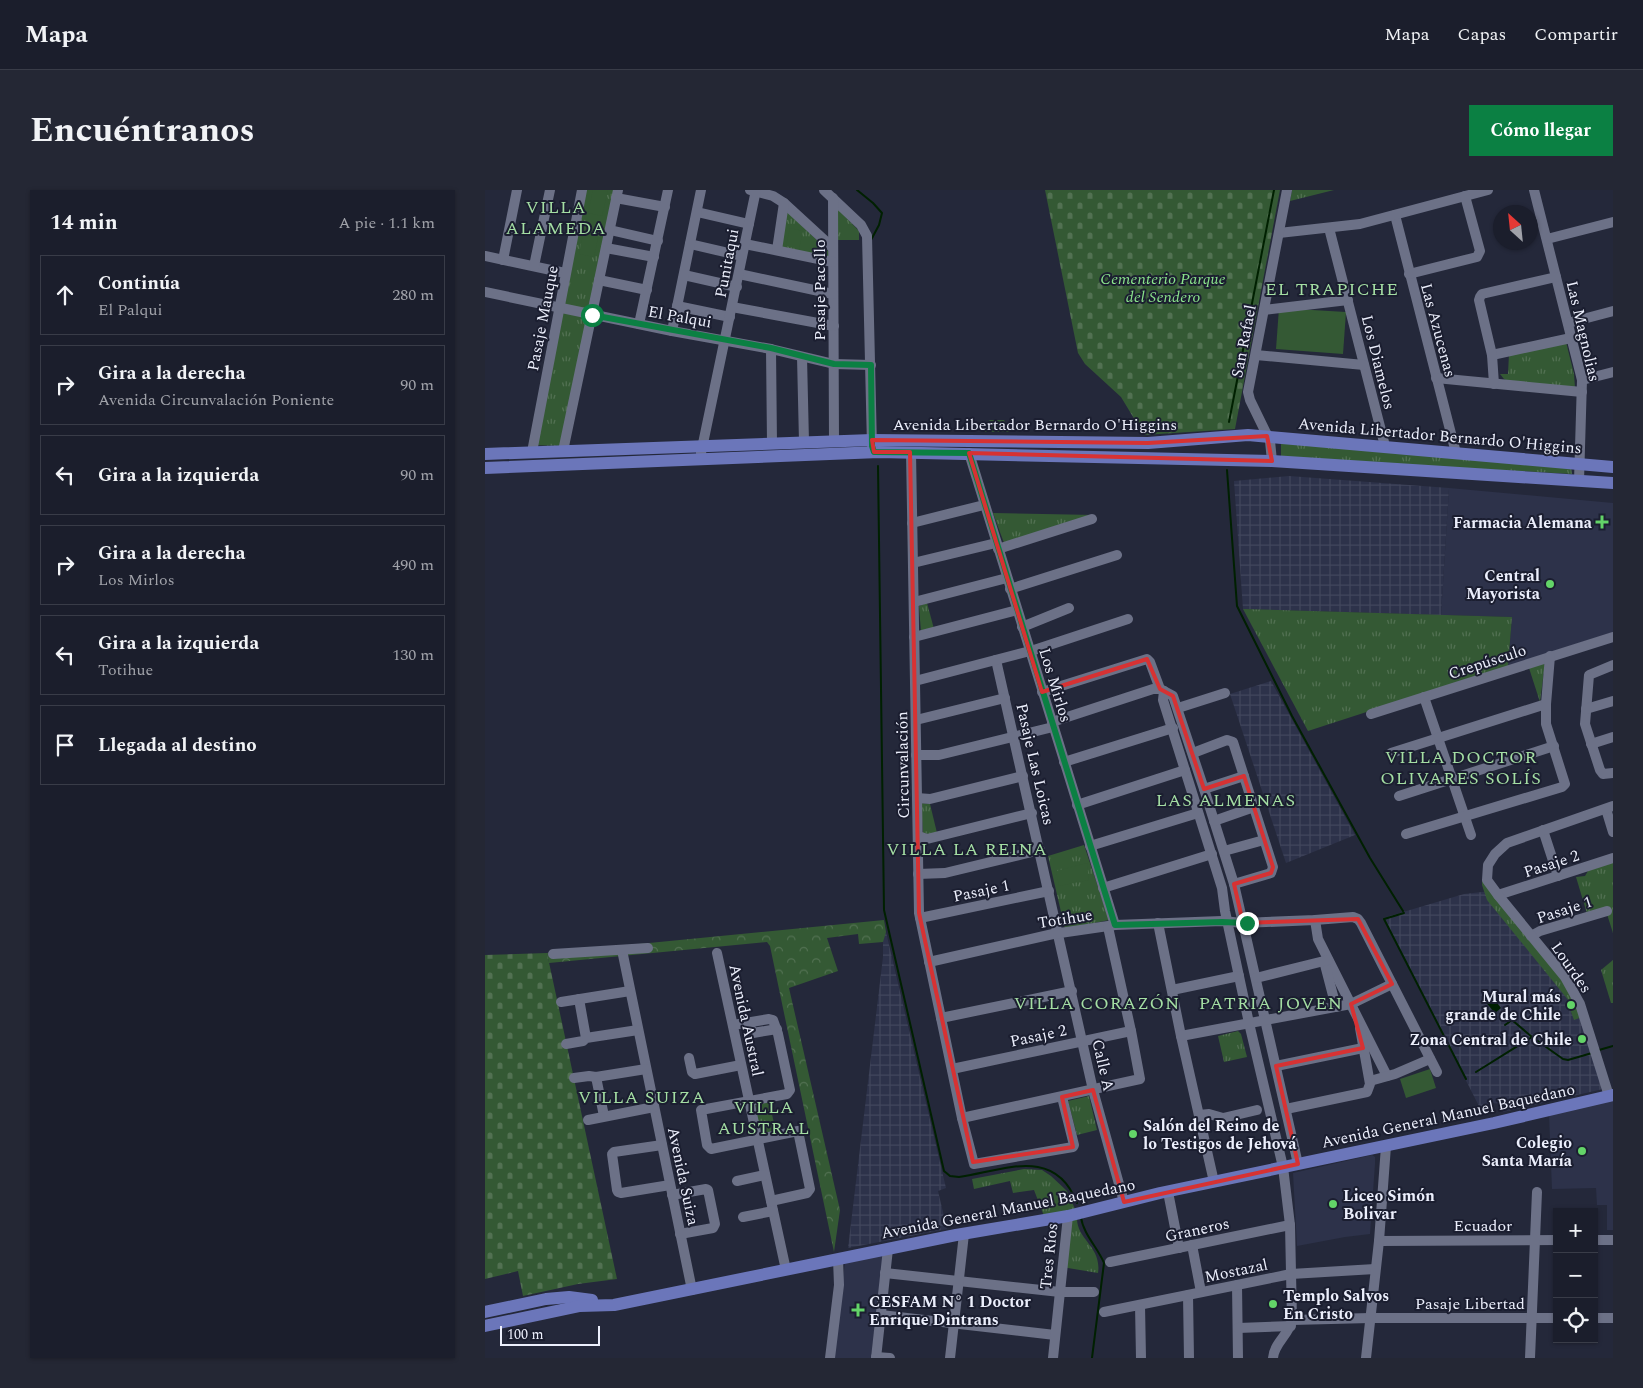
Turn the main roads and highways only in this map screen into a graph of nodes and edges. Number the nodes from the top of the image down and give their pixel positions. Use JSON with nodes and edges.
{"nodes":[{"id":1,"x":873,"y":446,"type":"junction"},
{"id":2,"x":706,"y":452,"type":"junction"},
{"id":3,"x":485,"y":454,"type":"edge"},
{"id":4,"x":1613,"y":467,"type":"edge"},
{"id":5,"x":485,"y":468,"type":"edge"},
{"id":6,"x":1613,"y":483,"type":"edge"},
{"id":7,"x":1611,"y":1096,"type":"edge"},
{"id":8,"x":614,"y":1305,"type":"junction"},
{"id":9,"x":485,"y":1312,"type":"edge"},
{"id":10,"x":485,"y":1326,"type":"edge"}],
"edges":[{"from":1,"to":2,"type":"main road","name":"Avenida Libertador Bernardo O'Higgins"},
{"from":1,"to":2,"type":"main road","name":"Avenida Libertador Bernardo O'Higgins"},
{"from":1,"to":4,"type":"main road","name":"Avenida Libertador Bernardo O'Higgins"},
{"from":1,"to":6,"type":"main road","name":"Avenida Libertador Bernardo O'Higgins"},
{"from":2,"to":3,"type":"main road","name":"Avenida Libertador Bernardo O'Higgins"},
{"from":2,"to":5,"type":"main road","name":"Avenida Libertador Bernardo O'Higgins"},
{"from":7,"to":8,"type":"main road","name":"Avenida General Manuel Baquedano"},
{"from":8,"to":9,"type":"main road","name":"Avenida General Manuel Baquedano"},
{"from":8,"to":10,"type":"main road","name":"Avenida General Manuel Baquedano"}]}
